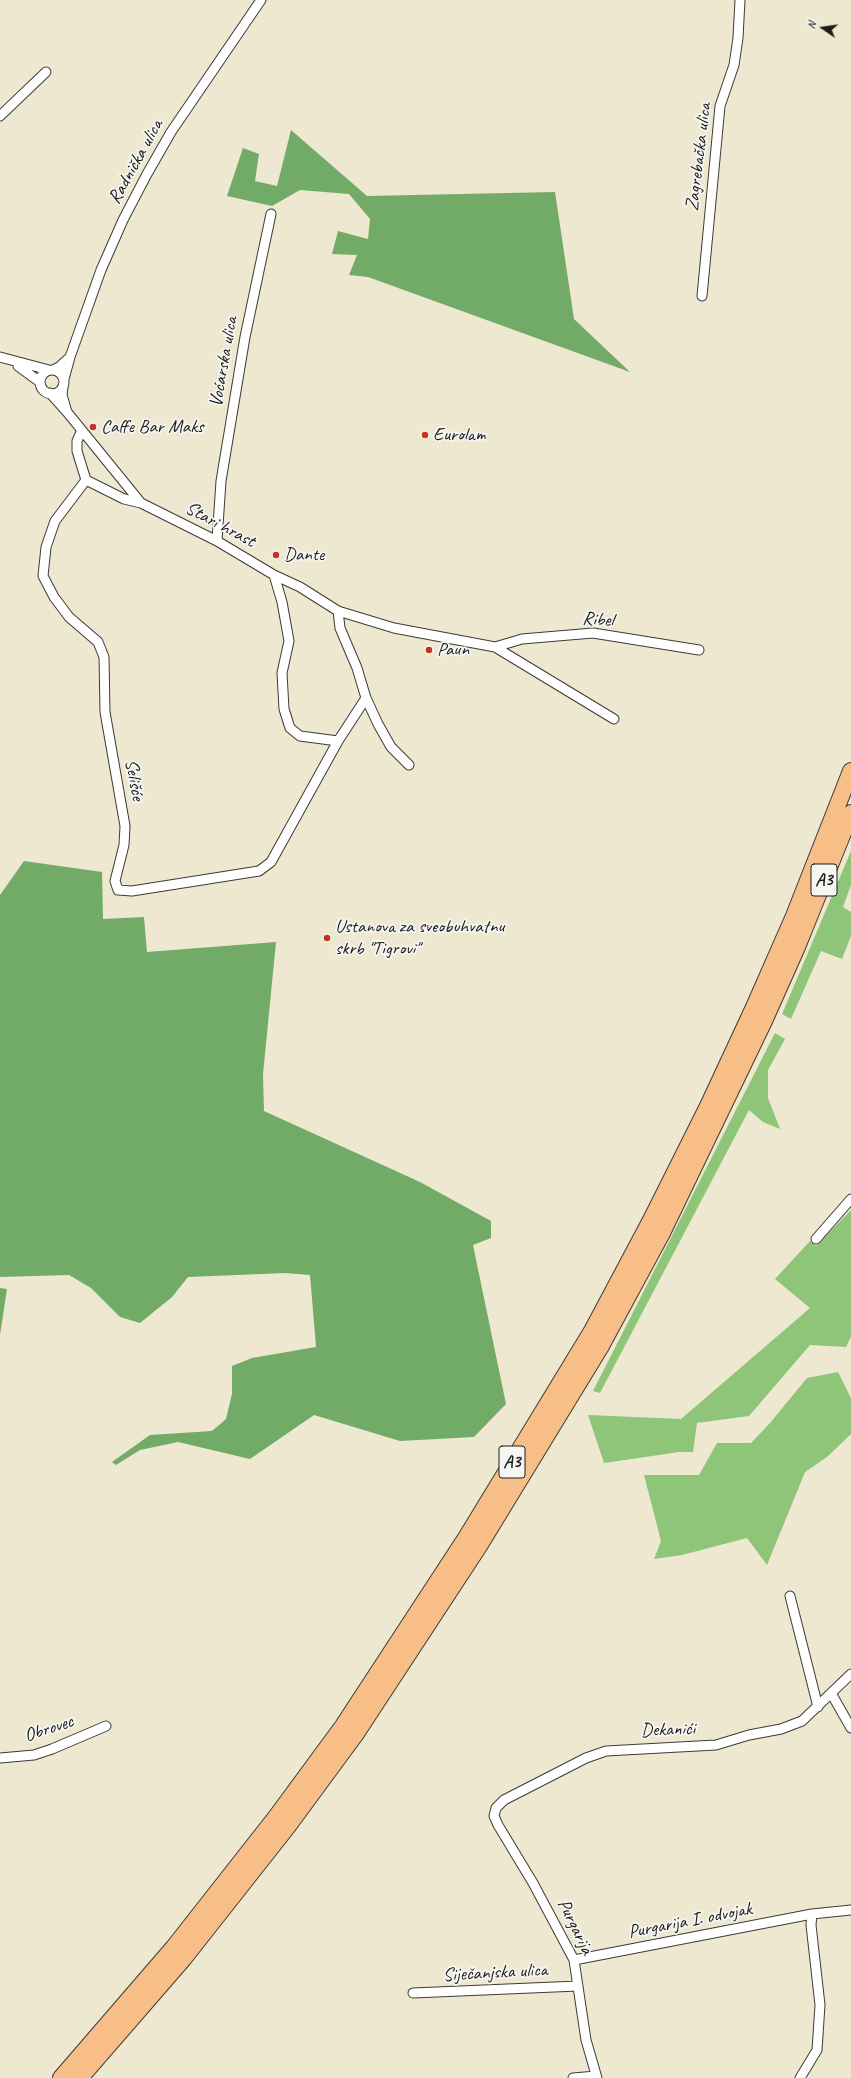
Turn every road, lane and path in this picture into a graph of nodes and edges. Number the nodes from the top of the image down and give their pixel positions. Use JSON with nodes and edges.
{"nodes":[{"id":1,"x":261,"y":0,"type":"edge"},
{"id":2,"x":740,"y":0,"type":"edge"},
{"id":3,"x":46,"y":72,"type":"dead end"},
{"id":4,"x":0,"y":116,"type":"edge"},
{"id":5,"x":271,"y":214,"type":"dead end"},
{"id":6,"x":702,"y":296,"type":"dead end"},
{"id":7,"x":1,"y":357,"type":"edge"},
{"id":8,"x":70,"y":357,"type":"junction"},
{"id":9,"x":51,"y":370,"type":"junction"},
{"id":10,"x":40,"y":382,"type":"junction"},
{"id":11,"x":63,"y":383,"type":"junction"},
{"id":12,"x":50,"y":393,"type":"junction"},
{"id":13,"x":67,"y":412,"type":"junction"},
{"id":14,"x":81,"y":432,"type":"junction"},
{"id":15,"x":86,"y":480,"type":"junction"},
{"id":16,"x":141,"y":504,"type":"junction"},
{"id":17,"x":217,"y":541,"type":"junction"},
{"id":18,"x":274,"y":575,"type":"junction"},
{"id":19,"x":338,"y":611,"type":"junction"},
{"id":20,"x":495,"y":647,"type":"junction"},
{"id":21,"x":699,"y":650,"type":"dead end"},
{"id":22,"x":366,"y":698,"type":"junction"},
{"id":23,"x":614,"y":719,"type":"dead end"},
{"id":24,"x":338,"y":741,"type":"junction"},
{"id":25,"x":409,"y":765,"type":"dead end"},
{"id":26,"x":851,"y":772,"type":"edge"},
{"id":27,"x":851,"y":813,"type":"edge"},
{"id":28,"x":851,"y":1199,"type":"edge"},
{"id":29,"x":816,"y":1239,"type":"dead end"},
{"id":30,"x":790,"y":1596,"type":"dead end"},
{"id":31,"x":851,"y":1674,"type":"edge"},
{"id":32,"x":831,"y":1693,"type":"junction"},
{"id":33,"x":818,"y":1707,"type":"junction"},
{"id":34,"x":106,"y":1726,"type":"dead end"},
{"id":35,"x":851,"y":1728,"type":"edge"},
{"id":36,"x":0,"y":1758,"type":"edge"},
{"id":37,"x":498,"y":1825,"type":"joint"},
{"id":38,"x":851,"y":1910,"type":"edge"},
{"id":39,"x":812,"y":1914,"type":"junction"},
{"id":40,"x":574,"y":1960,"type":"junction"},
{"id":41,"x":578,"y":1986,"type":"junction"},
{"id":42,"x":413,"y":1993,"type":"dead end"},
{"id":43,"x":597,"y":2077,"type":"edge"},
{"id":44,"x":62,"y":2078,"type":"edge"},
{"id":45,"x":80,"y":2078,"type":"edge"},
{"id":46,"x":573,"y":2078,"type":"edge"},
{"id":47,"x":800,"y":2078,"type":"edge"}],
"edges":[{"from":1,"to":8,"type":"street","name":"Radnička ulica"},
{"from":2,"to":6,"type":"street","name":"Zagrebačka ulica"},
{"from":3,"to":4,"type":"street"},
{"from":5,"to":17,"type":"street","name":"Voćarska ulica"},
{"from":7,"to":9,"type":"street"},
{"from":7,"to":10,"type":"street"},
{"from":8,"to":9,"type":"street"},
{"from":8,"to":11,"type":"street","name":"Radnička ulica"},
{"from":9,"to":10,"type":"street"},
{"from":9,"to":11,"type":"street"},
{"from":10,"to":12,"type":"street"},
{"from":11,"to":12,"type":"street"},
{"from":11,"to":13,"type":"street","name":"Stari hrast"},
{"from":12,"to":13,"type":"street","name":"Stari hrast"},
{"from":13,"to":14,"type":"street","name":"Stari hrast"},
{"from":14,"to":15,"type":"street"},
{"from":14,"to":16,"type":"street","name":"Stari hrast"},
{"from":15,"to":16,"type":"street"},
{"from":15,"to":24,"type":"street","name":"Selišće"},
{"from":16,"to":17,"type":"street","name":"Stari hrast"},
{"from":17,"to":18,"type":"street","name":"Stari hrast"},
{"from":18,"to":19,"type":"street","name":"Stari hrast"},
{"from":18,"to":24,"type":"street"},
{"from":19,"to":20,"type":"street","name":"Ribel"},
{"from":19,"to":22,"type":"street"},
{"from":20,"to":21,"type":"street","name":"Ribel"},
{"from":20,"to":23,"type":"street","name":"Ribel"},
{"from":22,"to":24,"type":"street"},
{"from":22,"to":25,"type":"street"},
{"from":26,"to":44,"type":"highway","number":"A3"},
{"from":27,"to":45,"type":"highway","number":"A3"},
{"from":28,"to":29,"type":"street"},
{"from":30,"to":33,"type":"street"},
{"from":31,"to":32,"type":"street","name":"Dekanići"},
{"from":32,"to":33,"type":"street","name":"Dekanići"},
{"from":32,"to":35,"type":"street"},
{"from":33,"to":37,"type":"street","name":"Dekanići"},
{"from":34,"to":36,"type":"street","name":"Obrovec"},
{"from":37,"to":40,"type":"street","name":"Purgarija"},
{"from":38,"to":39,"type":"street","name":"Purgarija I. odvojak"},
{"from":39,"to":40,"type":"street","name":"Purgarija I. odvojak"},
{"from":39,"to":47,"type":"street"},
{"from":40,"to":41,"type":"street","name":"Purgarija"},
{"from":41,"to":42,"type":"street","name":"Siječanjska ulica"},
{"from":41,"to":43,"type":"street","name":"Purgarija"},
{"from":43,"to":46,"type":"street"}]}
